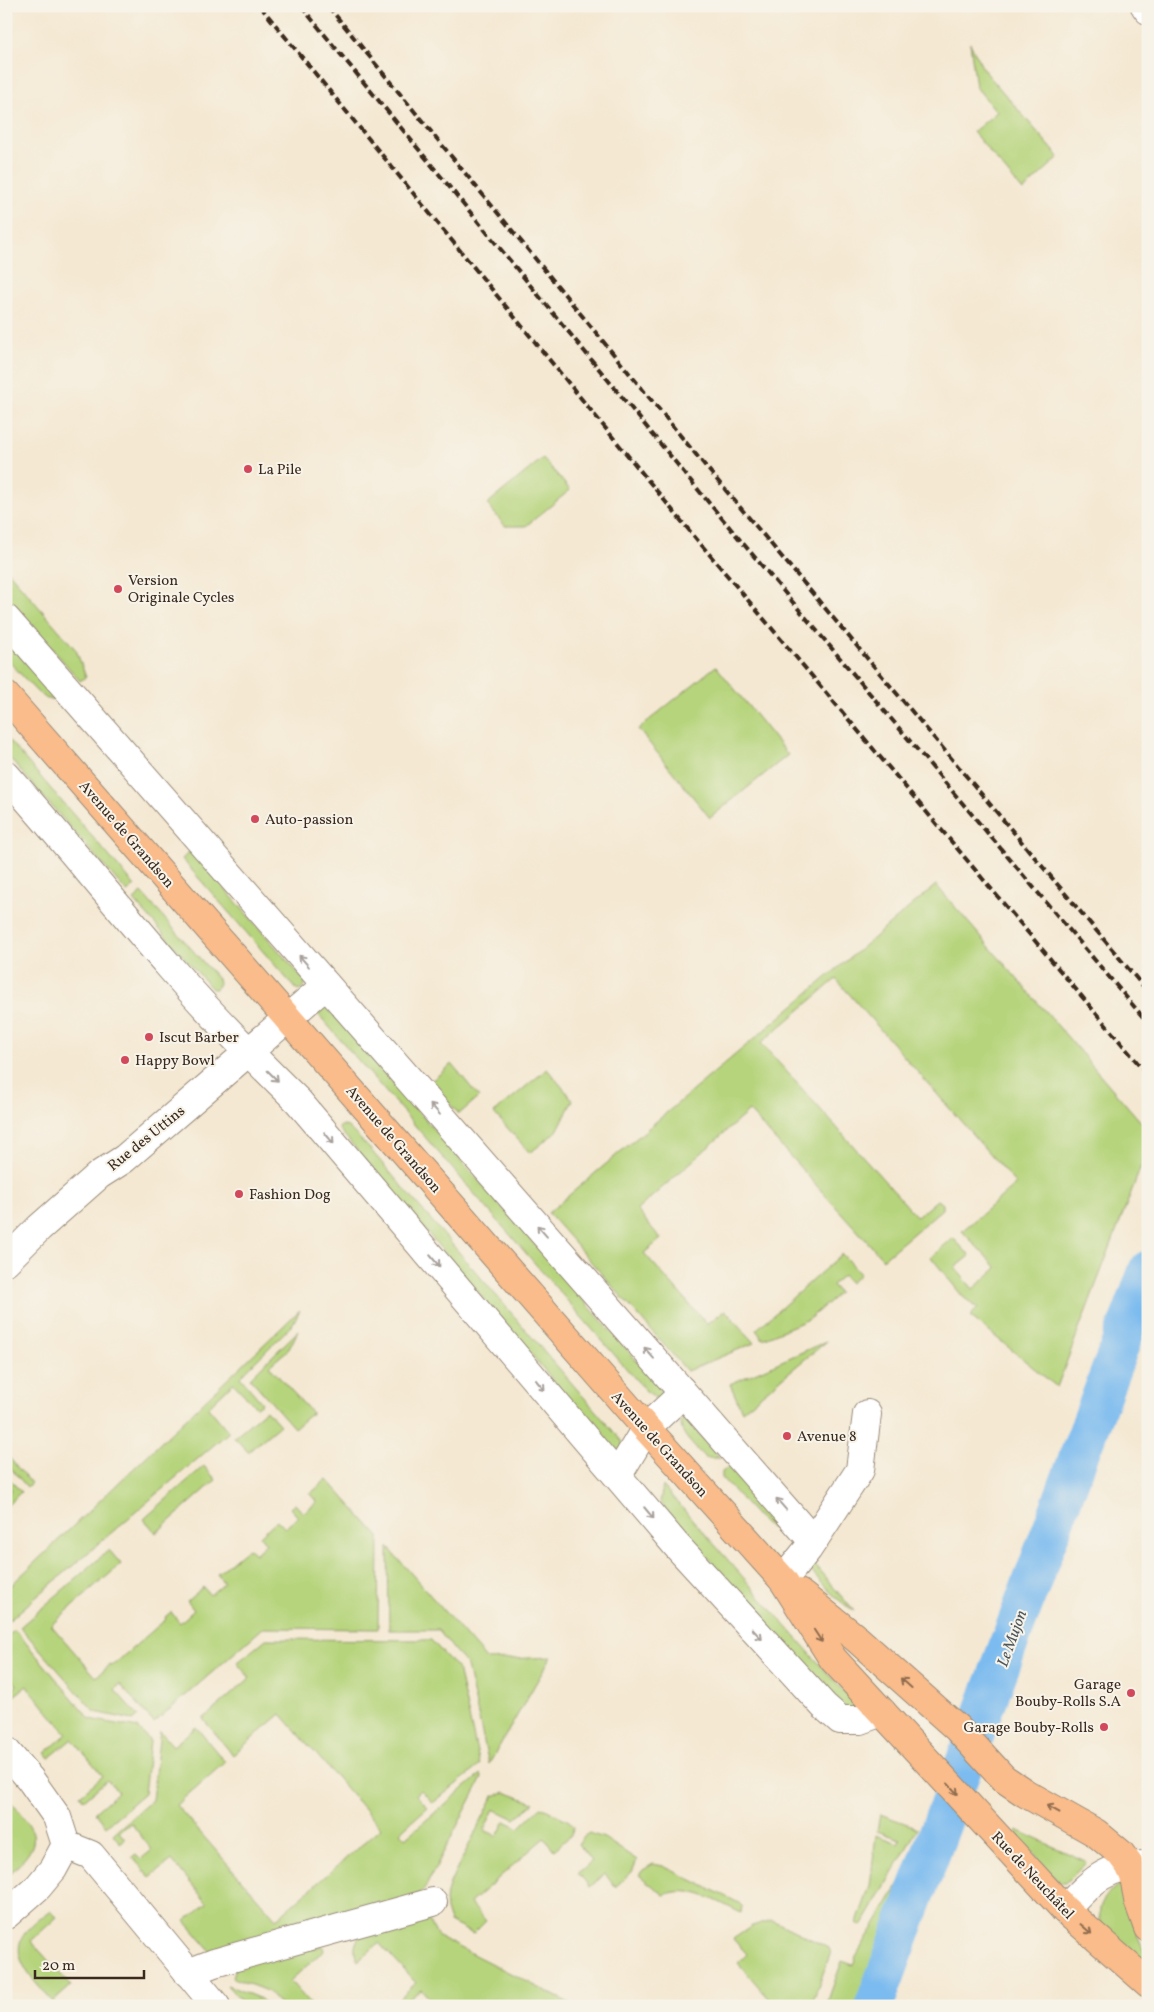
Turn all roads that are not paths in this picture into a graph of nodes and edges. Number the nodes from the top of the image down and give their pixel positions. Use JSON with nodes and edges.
{"nodes":[{"id":1,"x":1145,"y":6,"type":"edge"},
{"id":2,"x":1148,"y":10,"type":"edge"},
{"id":3,"x":6,"y":620,"type":"edge"},
{"id":4,"x":6,"y":696,"type":"edge"},
{"id":5,"x":6,"y":775,"type":"edge"},
{"id":6,"x":326,"y":985,"type":"junction"},
{"id":7,"x":288,"y":1018,"type":"junction"},
{"id":8,"x":248,"y":1052,"type":"junction"},
{"id":9,"x":6,"y":1261,"type":"edge"},
{"id":10,"x":681,"y":1390,"type":"junction"},
{"id":11,"x":867,"y":1414,"type":"dead end"},
{"id":12,"x":646,"y":1428,"type":"junction"},
{"id":13,"x":618,"y":1475,"type":"junction"},
{"id":14,"x":813,"y":1541,"type":"junction"},
{"id":15,"x":783,"y":1580,"type":"junction"},
{"id":16,"x":882,"y":1712,"type":"junction"},
{"id":17,"x":6,"y":1751,"type":"edge"},
{"id":18,"x":925,"y":1760,"type":"joint"},
{"id":19,"x":66,"y":1844,"type":"junction"},
{"id":20,"x":1142,"y":1860,"type":"edge"},
{"id":21,"x":433,"y":1902,"type":"dead end"},
{"id":22,"x":1065,"y":1910,"type":"junction"},
{"id":23,"x":6,"y":1915,"type":"edge"},
{"id":24,"x":1148,"y":1928,"type":"edge"},
{"id":25,"x":188,"y":1973,"type":"junction"},
{"id":26,"x":1148,"y":1983,"type":"edge"},
{"id":27,"x":216,"y":2006,"type":"edge"}],
"edges":[{"from":1,"to":2,"type":"street"},
{"from":6,"to":3,"type":"street","one_way":true},
{"from":4,"to":7,"type":"main road","name":"Avenue de Grandson"},
{"from":5,"to":8,"type":"street"},
{"from":6,"to":7,"type":"street","name":"Rue des Uttins"},
{"from":10,"to":6,"type":"street","one_way":true},
{"from":7,"to":8,"type":"street","name":"Rue des Uttins"},
{"from":7,"to":12,"type":"main road","name":"Avenue de Grandson"},
{"from":8,"to":9,"type":"street","name":"Rue des Uttins"},
{"from":8,"to":13,"type":"street","one_way":true},
{"from":10,"to":12,"type":"street"},
{"from":14,"to":10,"type":"street","one_way":true},
{"from":11,"to":14,"type":"street"},
{"from":12,"to":13,"type":"street"},
{"from":12,"to":15,"type":"main road","name":"Avenue de Grandson"},
{"from":13,"to":16,"type":"street","one_way":true},
{"from":14,"to":15,"type":"street"},
{"from":15,"to":16,"type":"main road","name":"Avenue de Grandson","one_way":true},
{"from":20,"to":15,"type":"main road","name":"Avenue de Grandson","one_way":true},
{"from":16,"to":18,"type":"main road","name":"Avenue de Grandson"},
{"from":17,"to":19,"type":"street"},
{"from":18,"to":22,"type":"main road","name":"Rue de Neuchâtel","one_way":true},
{"from":19,"to":23,"type":"street"},
{"from":19,"to":25,"type":"street"},
{"from":20,"to":22,"type":"street"},
{"from":20,"to":24,"type":"main road"},
{"from":21,"to":25,"type":"street"},
{"from":22,"to":26,"type":"main road","name":"Rue de Neuchâtel","one_way":true},
{"from":25,"to":27,"type":"street"}]}
